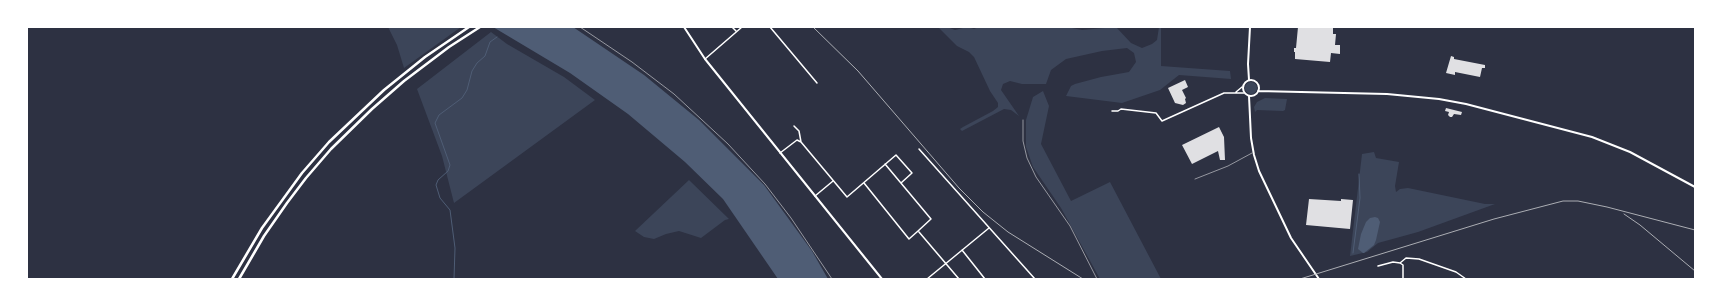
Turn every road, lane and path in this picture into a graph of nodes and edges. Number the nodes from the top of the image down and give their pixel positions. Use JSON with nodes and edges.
{"nodes":[{"id":1,"x":468,"y":27,"type":"edge"},
{"id":2,"x":480,"y":27,"type":"edge"},
{"id":3,"x":580,"y":27,"type":"edge"},
{"id":4,"x":684,"y":27,"type":"edge"},
{"id":5,"x":732,"y":27,"type":"edge"},
{"id":6,"x":742,"y":27,"type":"edge"},
{"id":7,"x":770,"y":27,"type":"edge"},
{"id":8,"x":1250,"y":27,"type":"edge"},
{"id":9,"x":736,"y":32,"type":"junction"},
{"id":10,"x":705,"y":59,"type":"junction"},
{"id":11,"x":1249,"y":80,"type":"junction"},
{"id":12,"x":817,"y":83,"type":"dead end"},
{"id":13,"x":1242,"y":87,"type":"junction"},
{"id":14,"x":1258,"y":91,"type":"junction"},
{"id":15,"x":1236,"y":92,"type":"junction"},
{"id":16,"x":1244,"y":93,"type":"junction"},
{"id":17,"x":1249,"y":96,"type":"junction"},
{"id":18,"x":1112,"y":111,"type":"dead end"},
{"id":19,"x":1023,"y":120,"type":"dead end"},
{"id":20,"x":794,"y":126,"type":"dead end"},
{"id":21,"x":802,"y":142,"type":"junction"},
{"id":22,"x":919,"y":149,"type":"dead end"},
{"id":23,"x":1253,"y":152,"type":"junction"},
{"id":24,"x":780,"y":153,"type":"junction"},
{"id":25,"x":886,"y":164,"type":"junction"},
{"id":26,"x":1195,"y":179,"type":"dead end"},
{"id":27,"x":833,"y":181,"type":"junction"},
{"id":28,"x":864,"y":183,"type":"junction"},
{"id":29,"x":901,"y":183,"type":"junction"},
{"id":30,"x":1695,"y":187,"type":"edge"},
{"id":31,"x":815,"y":196,"type":"junction"},
{"id":32,"x":989,"y":228,"type":"junction"},
{"id":33,"x":918,"y":231,"type":"junction"},
{"id":34,"x":962,"y":250,"type":"junction"},
{"id":35,"x":1400,"y":263,"type":"junction"},
{"id":36,"x":946,"y":264,"type":"junction"},
{"id":37,"x":1378,"y":266,"type":"dead end"},
{"id":38,"x":232,"y":279,"type":"edge"},
{"id":39,"x":239,"y":279,"type":"edge"},
{"id":40,"x":832,"y":279,"type":"edge"},
{"id":41,"x":882,"y":279,"type":"edge"},
{"id":42,"x":927,"y":279,"type":"edge"},
{"id":43,"x":959,"y":279,"type":"edge"},
{"id":44,"x":985,"y":279,"type":"edge"},
{"id":45,"x":1035,"y":279,"type":"edge"},
{"id":46,"x":1097,"y":279,"type":"edge"},
{"id":47,"x":1319,"y":279,"type":"edge"},
{"id":48,"x":1403,"y":279,"type":"edge"},
{"id":49,"x":1466,"y":279,"type":"edge"}],
"edges":[{"from":1,"to":38,"type":"highway"},
{"from":2,"to":39,"type":"highway"},
{"from":3,"to":40,"type":"path"},
{"from":4,"to":10,"type":"main road"},
{"from":5,"to":9,"type":"street"},
{"from":6,"to":9,"type":"street"},
{"from":7,"to":12,"type":"street"},
{"from":8,"to":11,"type":"main road"},
{"from":9,"to":10,"type":"street"},
{"from":10,"to":24,"type":"main road"},
{"from":11,"to":13,"type":"main road"},
{"from":11,"to":14,"type":"main road"},
{"from":13,"to":15,"type":"street"},
{"from":13,"to":16,"type":"main road"},
{"from":14,"to":17,"type":"main road"},
{"from":14,"to":30,"type":"main road"},
{"from":15,"to":16,"type":"street"},
{"from":15,"to":18,"type":"street"},
{"from":16,"to":17,"type":"main road"},
{"from":17,"to":23,"type":"main road"},
{"from":19,"to":46,"type":"path"},
{"from":20,"to":21,"type":"street"},
{"from":21,"to":24,"type":"street"},
{"from":21,"to":27,"type":"street"},
{"from":22,"to":32,"type":"street"},
{"from":23,"to":26,"type":"lane"},
{"from":23,"to":47,"type":"main road"},
{"from":24,"to":31,"type":"main road"},
{"from":25,"to":28,"type":"street"},
{"from":25,"to":29,"type":"street"},
{"from":25,"to":29,"type":"street"},
{"from":27,"to":28,"type":"street"},
{"from":27,"to":31,"type":"street"},
{"from":28,"to":33,"type":"street"},
{"from":29,"to":33,"type":"street"},
{"from":31,"to":41,"type":"main road"},
{"from":32,"to":34,"type":"street"},
{"from":32,"to":45,"type":"street"},
{"from":33,"to":36,"type":"street"},
{"from":34,"to":36,"type":"street"},
{"from":34,"to":44,"type":"street"},
{"from":35,"to":37,"type":"street"},
{"from":35,"to":48,"type":"street"},
{"from":35,"to":49,"type":"street"},
{"from":36,"to":42,"type":"street"},
{"from":36,"to":43,"type":"street"}]}
